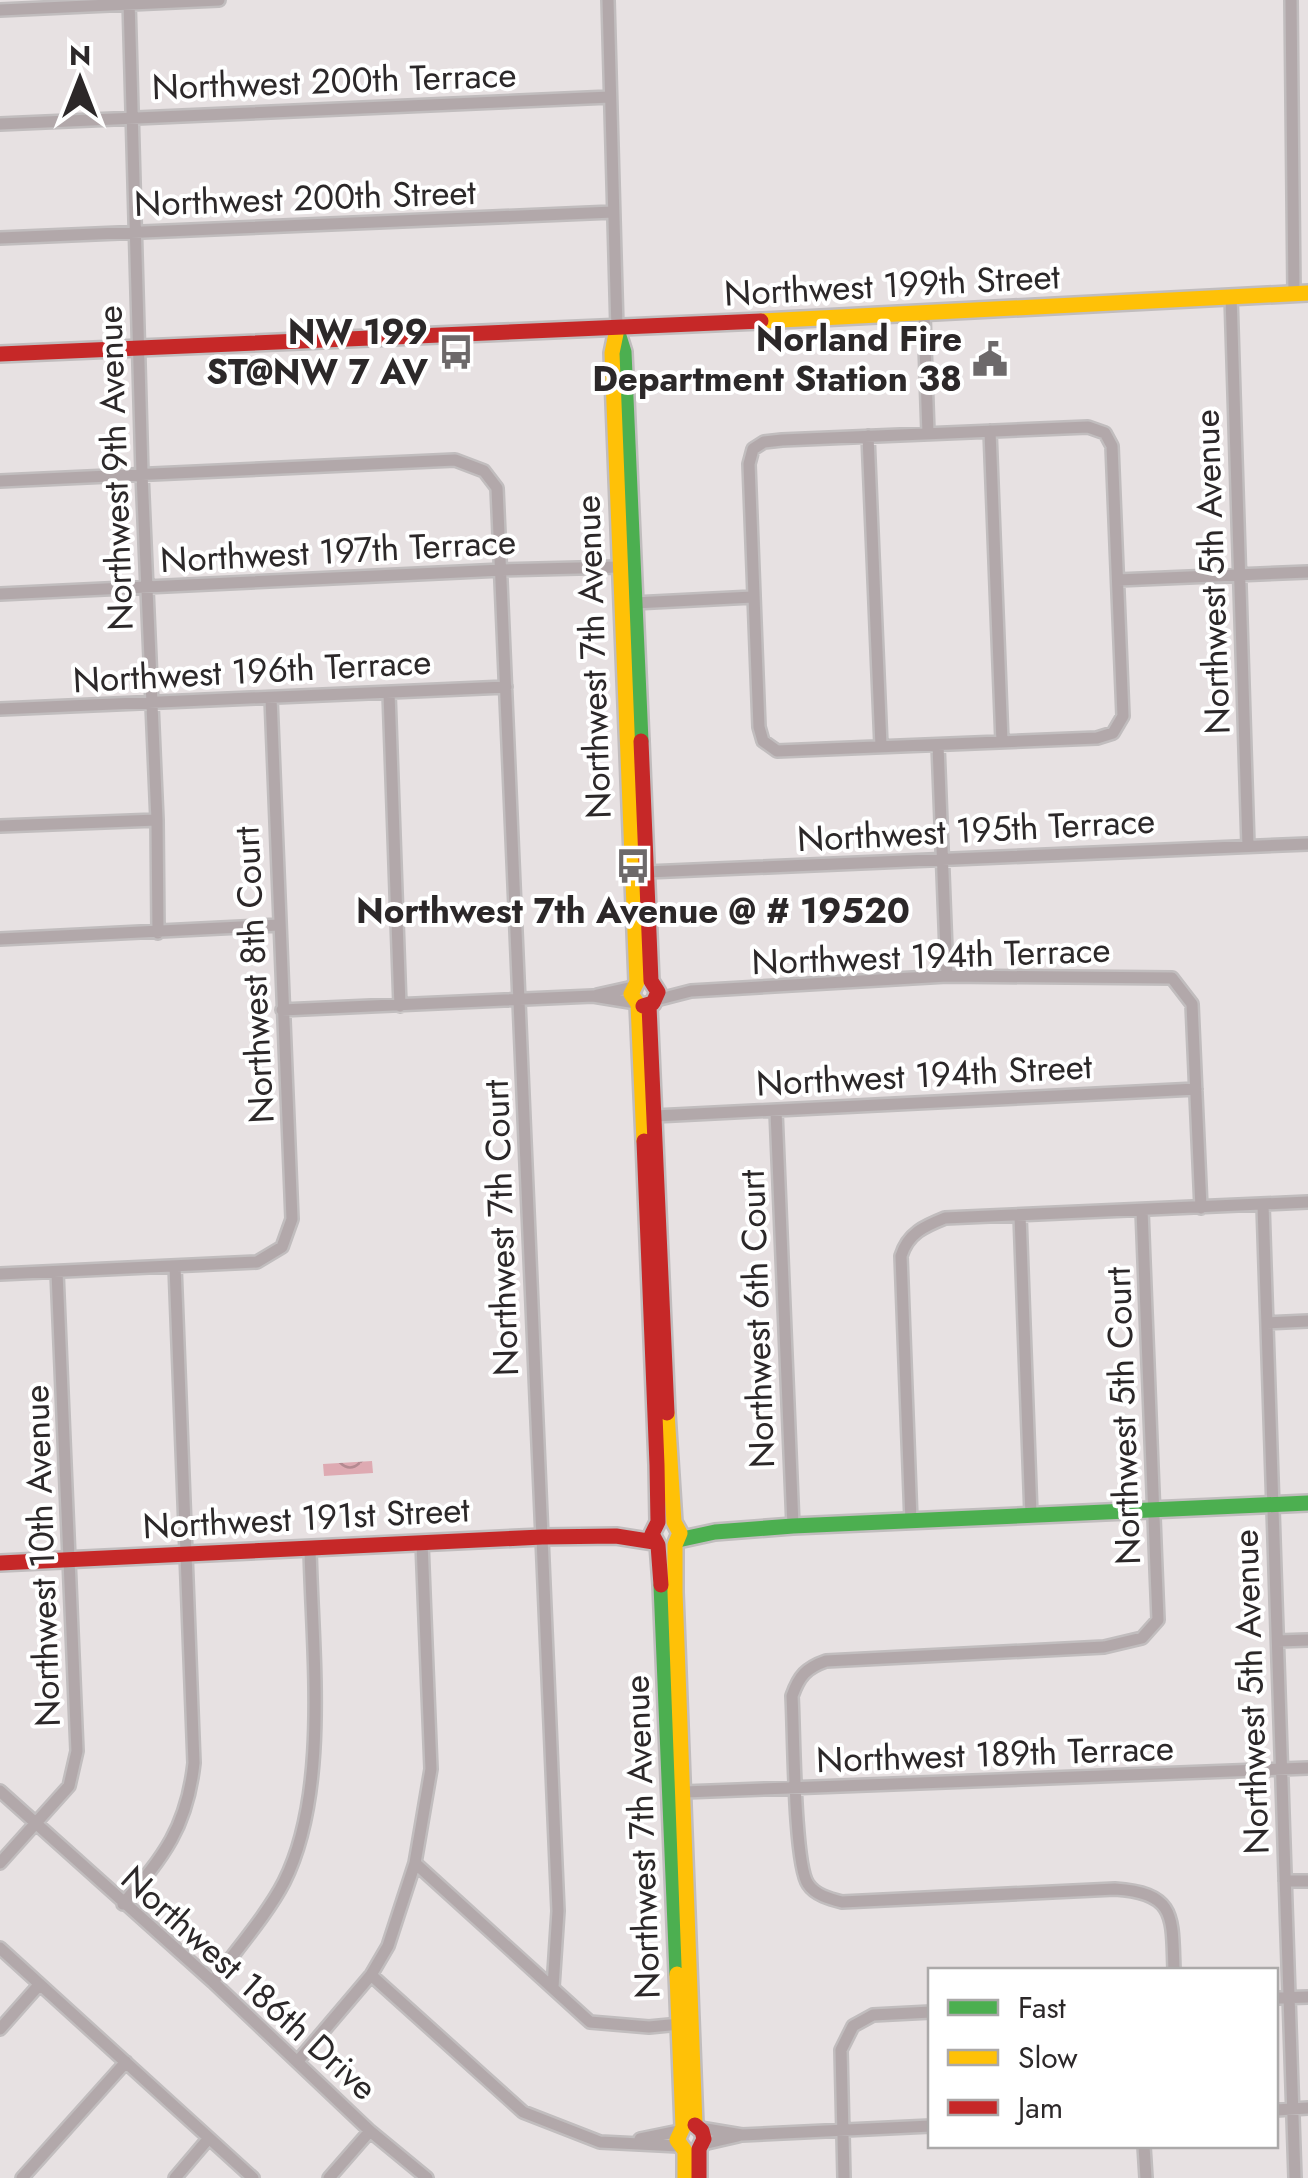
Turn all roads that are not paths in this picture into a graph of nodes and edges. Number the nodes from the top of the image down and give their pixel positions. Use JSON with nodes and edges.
{"nodes":[{"id":1,"x":219,"y":0,"type":"edge"},
{"id":2,"x":608,"y":0,"type":"edge"},
{"id":3,"x":1291,"y":0,"type":"edge"},
{"id":4,"x":129,"y":2,"type":"edge"},
{"id":5,"x":0,"y":10,"type":"edge"},
{"id":6,"x":610,"y":97,"type":"junction"},
{"id":7,"x":131,"y":118,"type":"junction"},
{"id":8,"x":0,"y":124,"type":"edge"},
{"id":9,"x":613,"y":212,"type":"junction"},
{"id":10,"x":136,"y":232,"type":"junction"},
{"id":11,"x":0,"y":238,"type":"edge"},
{"id":12,"x":1301,"y":293,"type":"edge"},
{"id":13,"x":1231,"y":296,"type":"junction"},
{"id":14,"x":924,"y":315,"type":"junction"},
{"id":15,"x":617,"y":329,"type":"junction"},
{"id":16,"x":138,"y":347,"type":"junction"},
{"id":17,"x":0,"y":354,"type":"edge"},
{"id":18,"x":990,"y":432,"type":"junction"},
{"id":19,"x":928,"y":434,"type":"junction"},
{"id":20,"x":868,"y":436,"type":"junction"},
{"id":21,"x":142,"y":474,"type":"junction"},
{"id":22,"x":0,"y":480,"type":"edge"},
{"id":23,"x":618,"y":567,"type":"junction"},
{"id":24,"x":502,"y":570,"type":"junction"},
{"id":25,"x":1308,"y":572,"type":"edge"},
{"id":26,"x":1240,"y":575,"type":"junction"},
{"id":27,"x":1118,"y":580,"type":"junction"},
{"id":28,"x":146,"y":588,"type":"junction"},
{"id":29,"x":0,"y":594,"type":"edge"},
{"id":30,"x":753,"y":597,"type":"junction"},
{"id":31,"x":634,"y":602,"type":"junction"},
{"id":32,"x":506,"y":687,"type":"junction"},
{"id":33,"x":389,"y":693,"type":"junction"},
{"id":34,"x":271,"y":698,"type":"junction"},
{"id":35,"x":152,"y":703,"type":"junction"},
{"id":36,"x":0,"y":710,"type":"edge"},
{"id":37,"x":1002,"y":742,"type":"junction"},
{"id":38,"x":938,"y":745,"type":"junction"},
{"id":39,"x":881,"y":746,"type":"junction"},
{"id":40,"x":157,"y":820,"type":"junction"},
{"id":41,"x":0,"y":826,"type":"edge"},
{"id":42,"x":1308,"y":844,"type":"edge"},
{"id":43,"x":1248,"y":846,"type":"junction"},
{"id":44,"x":944,"y":858,"type":"junction"},
{"id":45,"x":647,"y":872,"type":"junction"},
{"id":46,"x":278,"y":925,"type":"junction"},
{"id":47,"x":158,"y":933,"type":"junction"},
{"id":48,"x":0,"y":940,"type":"edge"},
{"id":49,"x":947,"y":976,"type":"junction"},
{"id":50,"x":644,"y":994,"type":"junction"},
{"id":51,"x":518,"y":1000,"type":"junction"},
{"id":52,"x":400,"y":1006,"type":"junction"},
{"id":53,"x":283,"y":1011,"type":"junction"},
{"id":54,"x":1196,"y":1089,"type":"junction"},
{"id":55,"x":776,"y":1111,"type":"junction"},
{"id":56,"x":655,"y":1116,"type":"junction"},
{"id":57,"x":1308,"y":1202,"type":"edge"},
{"id":58,"x":1262,"y":1205,"type":"junction"},
{"id":59,"x":1201,"y":1208,"type":"junction"},
{"id":60,"x":1142,"y":1210,"type":"junction"},
{"id":61,"x":1020,"y":1216,"type":"junction"},
{"id":62,"x":175,"y":1266,"type":"junction"},
{"id":63,"x":57,"y":1272,"type":"junction"},
{"id":64,"x":0,"y":1274,"type":"edge"},
{"id":65,"x":1308,"y":1321,"type":"edge"},
{"id":66,"x":1267,"y":1323,"type":"junction"},
{"id":67,"x":1308,"y":1503,"type":"edge"},
{"id":68,"x":1273,"y":1505,"type":"junction"},
{"id":69,"x":1156,"y":1510,"type":"junction"},
{"id":70,"x":1031,"y":1515,"type":"junction"},
{"id":71,"x":911,"y":1520,"type":"junction"},
{"id":72,"x":794,"y":1526,"type":"junction"},
{"id":73,"x":666,"y":1534,"type":"junction"},
{"id":74,"x":542,"y":1537,"type":"junction"},
{"id":75,"x":422,"y":1543,"type":"junction"},
{"id":76,"x":310,"y":1548,"type":"junction"},
{"id":77,"x":188,"y":1554,"type":"junction"},
{"id":78,"x":71,"y":1559,"type":"junction"},
{"id":79,"x":0,"y":1563,"type":"edge"},
{"id":80,"x":1308,"y":1640,"type":"edge"},
{"id":81,"x":1278,"y":1641,"type":"junction"},
{"id":82,"x":1308,"y":1768,"type":"edge"},
{"id":83,"x":1280,"y":1770,"type":"junction"},
{"id":84,"x":798,"y":1789,"type":"junction"},
{"id":85,"x":0,"y":1791,"type":"edge"},
{"id":86,"x":684,"y":1792,"type":"junction"},
{"id":87,"x":36,"y":1826,"type":"junction"},
{"id":88,"x":415,"y":1862,"type":"junction"},
{"id":89,"x":0,"y":1863,"type":"edge"},
{"id":90,"x":1308,"y":1880,"type":"edge"},
{"id":91,"x":1285,"y":1882,"type":"junction"},
{"id":92,"x":123,"y":1904,"type":"junction"},
{"id":93,"x":0,"y":1948,"type":"edge"},
{"id":94,"x":1174,"y":1968,"type":"edge"},
{"id":95,"x":371,"y":1975,"type":"junction"},
{"id":96,"x":212,"y":1982,"type":"junction"},
{"id":97,"x":39,"y":1984,"type":"junction"},
{"id":98,"x":553,"y":1988,"type":"junction"},
{"id":99,"x":1308,"y":1997,"type":"edge"},
{"id":100,"x":1282,"y":1998,"type":"edge"},
{"id":101,"x":928,"y":2012,"type":"edge"},
{"id":102,"x":680,"y":2024,"type":"junction"},
{"id":103,"x":0,"y":2029,"type":"edge"},
{"id":104,"x":298,"y":2061,"type":"junction"},
{"id":105,"x":126,"y":2062,"type":"junction"},
{"id":106,"x":1308,"y":2108,"type":"edge"},
{"id":107,"x":1294,"y":2109,"type":"junction"},
{"id":108,"x":1278,"y":2110,"type":"edge"},
{"id":109,"x":928,"y":2126,"type":"edge"},
{"id":110,"x":842,"y":2130,"type":"junction"},
{"id":111,"x":370,"y":2131,"type":"junction"},
{"id":112,"x":208,"y":2138,"type":"junction"},
{"id":113,"x":690,"y":2138,"type":"junction"},
{"id":114,"x":1144,"y":2148,"type":"edge"},
{"id":115,"x":22,"y":2178,"type":"edge"},
{"id":116,"x":175,"y":2178,"type":"edge"},
{"id":117,"x":253,"y":2178,"type":"edge"},
{"id":118,"x":329,"y":2178,"type":"edge"},
{"id":119,"x":427,"y":2178,"type":"edge"},
{"id":120,"x":686,"y":2178,"type":"edge"},
{"id":121,"x":699,"y":2178,"type":"edge"},
{"id":122,"x":844,"y":2178,"type":"edge"},
{"id":123,"x":1146,"y":2178,"type":"edge"},
{"id":124,"x":1295,"y":2178,"type":"edge"}],
"edges":[{"from":1,"to":4,"type":"street"},
{"from":2,"to":6,"type":"street","name":"Northwest 7th Avenue"},
{"from":3,"to":12,"type":"street"},
{"from":4,"to":5,"type":"street"},
{"from":4,"to":7,"type":"street","name":"Northwest 9th Avenue"},
{"from":6,"to":7,"type":"street","name":"Northwest 200th Terrace"},
{"from":6,"to":9,"type":"street","name":"Northwest 7th Avenue"},
{"from":7,"to":8,"type":"street","name":"Northwest 200th Terrace"},
{"from":7,"to":10,"type":"street","name":"Northwest 9th Avenue"},
{"from":9,"to":10,"type":"street","name":"Northwest 200th Street"},
{"from":9,"to":15,"type":"street","name":"Northwest 7th Avenue"},
{"from":10,"to":11,"type":"street","name":"Northwest 200th Street"},
{"from":10,"to":16,"type":"street","name":"Northwest 9th Avenue"},
{"from":12,"to":13,"type":"street","name":"Northwest 199th Street"},
{"from":13,"to":14,"type":"street","name":"Northwest 199th Street"},
{"from":13,"to":26,"type":"street","name":"Northwest 5th Avenue"},
{"from":14,"to":15,"type":"street","name":"Northwest 199th Street"},
{"from":14,"to":19,"type":"street"},
{"from":15,"to":16,"type":"street","name":"Northwest 199th Street"},
{"from":15,"to":23,"type":"street","name":"Northwest 7th Avenue"},
{"from":15,"to":31,"type":"street","name":"Northwest 7th Avenue"},
{"from":16,"to":17,"type":"street","name":"Northwest 199th Street"},
{"from":16,"to":21,"type":"street","name":"Northwest 9th Avenue"},
{"from":18,"to":19,"type":"street"},
{"from":18,"to":27,"type":"street"},
{"from":18,"to":37,"type":"street"},
{"from":19,"to":20,"type":"street"},
{"from":20,"to":30,"type":"street"},
{"from":20,"to":39,"type":"street"},
{"from":21,"to":22,"type":"street"},
{"from":21,"to":24,"type":"street","name":"Northwest 7th Court"},
{"from":21,"to":28,"type":"street","name":"Northwest 9th Avenue"},
{"from":23,"to":24,"type":"street","name":"Northwest 197th Terrace"},
{"from":23,"to":50,"type":"street","name":"Northwest 7th Avenue"},
{"from":24,"to":28,"type":"street","name":"Northwest 197th Terrace"},
{"from":24,"to":32,"type":"street","name":"Northwest 7th Court"},
{"from":25,"to":26,"type":"street"},
{"from":26,"to":27,"type":"street"},
{"from":26,"to":43,"type":"street","name":"Northwest 5th Avenue"},
{"from":27,"to":37,"type":"street"},
{"from":28,"to":29,"type":"street","name":"Northwest 197th Terrace"},
{"from":28,"to":35,"type":"street","name":"Northwest 9th Avenue"},
{"from":30,"to":31,"type":"street"},
{"from":30,"to":39,"type":"street"},
{"from":31,"to":45,"type":"street","name":"Northwest 7th Avenue"},
{"from":32,"to":33,"type":"street","name":"Northwest 196th Terrace"},
{"from":32,"to":51,"type":"street","name":"Northwest 7th Court"},
{"from":33,"to":34,"type":"street","name":"Northwest 196th Terrace"},
{"from":33,"to":52,"type":"street"},
{"from":34,"to":35,"type":"street","name":"Northwest 196th Terrace"},
{"from":34,"to":46,"type":"street","name":"Northwest 8th Court"},
{"from":35,"to":36,"type":"street","name":"Northwest 196th Terrace"},
{"from":35,"to":40,"type":"street","name":"Northwest 9th Avenue"},
{"from":37,"to":38,"type":"street"},
{"from":38,"to":39,"type":"street"},
{"from":38,"to":44,"type":"street"},
{"from":40,"to":41,"type":"street"},
{"from":40,"to":47,"type":"street","name":"Northwest 9th Avenue"},
{"from":42,"to":43,"type":"street","name":"Northwest 195th Terrace"},
{"from":43,"to":44,"type":"street","name":"Northwest 195th Terrace"},
{"from":44,"to":45,"type":"street","name":"Northwest 195th Terrace"},
{"from":44,"to":49,"type":"street"},
{"from":45,"to":50,"type":"street","name":"Northwest 7th Avenue"},
{"from":46,"to":47,"type":"street"},
{"from":46,"to":53,"type":"street","name":"Northwest 8th Court"},
{"from":47,"to":48,"type":"street"},
{"from":49,"to":50,"type":"street","name":"Northwest 194th Terrace"},
{"from":49,"to":54,"type":"street","name":"Northwest 194th Terrace"},
{"from":50,"to":51,"type":"street","name":"Northwest 194th Terrace"},
{"from":50,"to":56,"type":"street","name":"Northwest 7th Avenue"},
{"from":50,"to":73,"type":"street","name":"Northwest 7th Avenue"},
{"from":51,"to":52,"type":"street","name":"Northwest 194th Terrace"},
{"from":51,"to":74,"type":"street","name":"Northwest 7th Court"},
{"from":52,"to":53,"type":"street","name":"Northwest 194th Terrace"},
{"from":53,"to":62,"type":"street","name":"Northwest 8th Court"},
{"from":54,"to":55,"type":"street","name":"Northwest 194th Street"},
{"from":54,"to":59,"type":"street"},
{"from":55,"to":56,"type":"street","name":"Northwest 194th Street"},
{"from":55,"to":72,"type":"street","name":"Northwest 6th Court"},
{"from":56,"to":73,"type":"street","name":"Northwest 7th Avenue"},
{"from":57,"to":58,"type":"street"},
{"from":58,"to":59,"type":"street"},
{"from":58,"to":66,"type":"street","name":"Northwest 5th Avenue"},
{"from":59,"to":60,"type":"street"},
{"from":60,"to":61,"type":"street"},
{"from":60,"to":69,"type":"street","name":"Northwest 5th Court"},
{"from":61,"to":70,"type":"street"},
{"from":61,"to":71,"type":"street"},
{"from":62,"to":63,"type":"street"},
{"from":62,"to":77,"type":"street"},
{"from":63,"to":64,"type":"street"},
{"from":63,"to":78,"type":"street","name":"Northwest 10th Avenue"},
{"from":65,"to":66,"type":"street"},
{"from":66,"to":68,"type":"street","name":"Northwest 5th Avenue"},
{"from":67,"to":68,"type":"street","name":"Northwest 191st Street"},
{"from":68,"to":69,"type":"street","name":"Northwest 191st Street"},
{"from":68,"to":81,"type":"street","name":"Northwest 5th Avenue"},
{"from":69,"to":70,"type":"street","name":"Northwest 191st Street"},
{"from":69,"to":84,"type":"street","name":"Northwest 5th Court"},
{"from":70,"to":71,"type":"street","name":"Northwest 191st Street"},
{"from":71,"to":72,"type":"street","name":"Northwest 191st Street"},
{"from":72,"to":73,"type":"street","name":"Northwest 191st Street"},
{"from":73,"to":74,"type":"street","name":"Northwest 191st Street"},
{"from":73,"to":86,"type":"street","name":"Northwest 7th Avenue"},
{"from":73,"to":102,"type":"street","name":"Northwest 7th Avenue"},
{"from":74,"to":75,"type":"street","name":"Northwest 191st Street"},
{"from":74,"to":98,"type":"street","name":"Northwest 7th Court"},
{"from":75,"to":76,"type":"street","name":"Northwest 191st Street"},
{"from":75,"to":88,"type":"street"},
{"from":76,"to":77,"type":"street","name":"Northwest 191st Street"},
{"from":76,"to":96,"type":"street"},
{"from":77,"to":78,"type":"street","name":"Northwest 191st Street"},
{"from":77,"to":92,"type":"street"},
{"from":78,"to":79,"type":"street","name":"Northwest 191st Street"},
{"from":78,"to":87,"type":"street","name":"Northwest 10th Avenue"},
{"from":80,"to":81,"type":"street"},
{"from":81,"to":83,"type":"street","name":"Northwest 5th Avenue"},
{"from":82,"to":83,"type":"street","name":"Northwest 189th Terrace"},
{"from":83,"to":84,"type":"street","name":"Northwest 189th Terrace"},
{"from":83,"to":91,"type":"street","name":"Northwest 5th Avenue"},
{"from":84,"to":86,"type":"street","name":"Northwest 189th Terrace"},
{"from":84,"to":94,"type":"street"},
{"from":85,"to":87,"type":"street","name":"Northwest 186th Drive"},
{"from":86,"to":113,"type":"street","name":"Northwest 7th Avenue"},
{"from":87,"to":89,"type":"street","name":"Northwest 10th Avenue"},
{"from":87,"to":92,"type":"street","name":"Northwest 186th Drive"},
{"from":88,"to":95,"type":"street"},
{"from":88,"to":98,"type":"street"},
{"from":90,"to":91,"type":"street"},
{"from":91,"to":100,"type":"street","name":"Northwest 5th Avenue"},
{"from":92,"to":96,"type":"street","name":"Northwest 186th Drive"},
{"from":93,"to":97,"type":"street"},
{"from":95,"to":104,"type":"street"},
{"from":95,"to":113,"type":"street"},
{"from":96,"to":104,"type":"street","name":"Northwest 186th Drive"},
{"from":97,"to":103,"type":"street"},
{"from":97,"to":105,"type":"street"},
{"from":98,"to":102,"type":"street"},
{"from":99,"to":100,"type":"street"},
{"from":100,"to":107,"type":"street","name":"Northwest 5th Avenue"},
{"from":101,"to":110,"type":"street"},
{"from":102,"to":113,"type":"street","name":"Northwest 7th Avenue"},
{"from":104,"to":111,"type":"street","name":"Northwest 186th Drive"},
{"from":105,"to":112,"type":"street"},
{"from":105,"to":115,"type":"street"},
{"from":106,"to":107,"type":"street"},
{"from":107,"to":108,"type":"street"},
{"from":107,"to":124,"type":"street","name":"Northwest 5th Avenue"},
{"from":109,"to":110,"type":"street"},
{"from":110,"to":113,"type":"street"},
{"from":110,"to":122,"type":"street"},
{"from":111,"to":118,"type":"street"},
{"from":111,"to":119,"type":"street","name":"Northwest 186th Drive"},
{"from":112,"to":116,"type":"street"},
{"from":112,"to":117,"type":"street"},
{"from":113,"to":120,"type":"street","name":"Northwest 7th Avenue"},
{"from":113,"to":121,"type":"street","name":"Northwest 7th Avenue"},
{"from":114,"to":123,"type":"street"}]}
